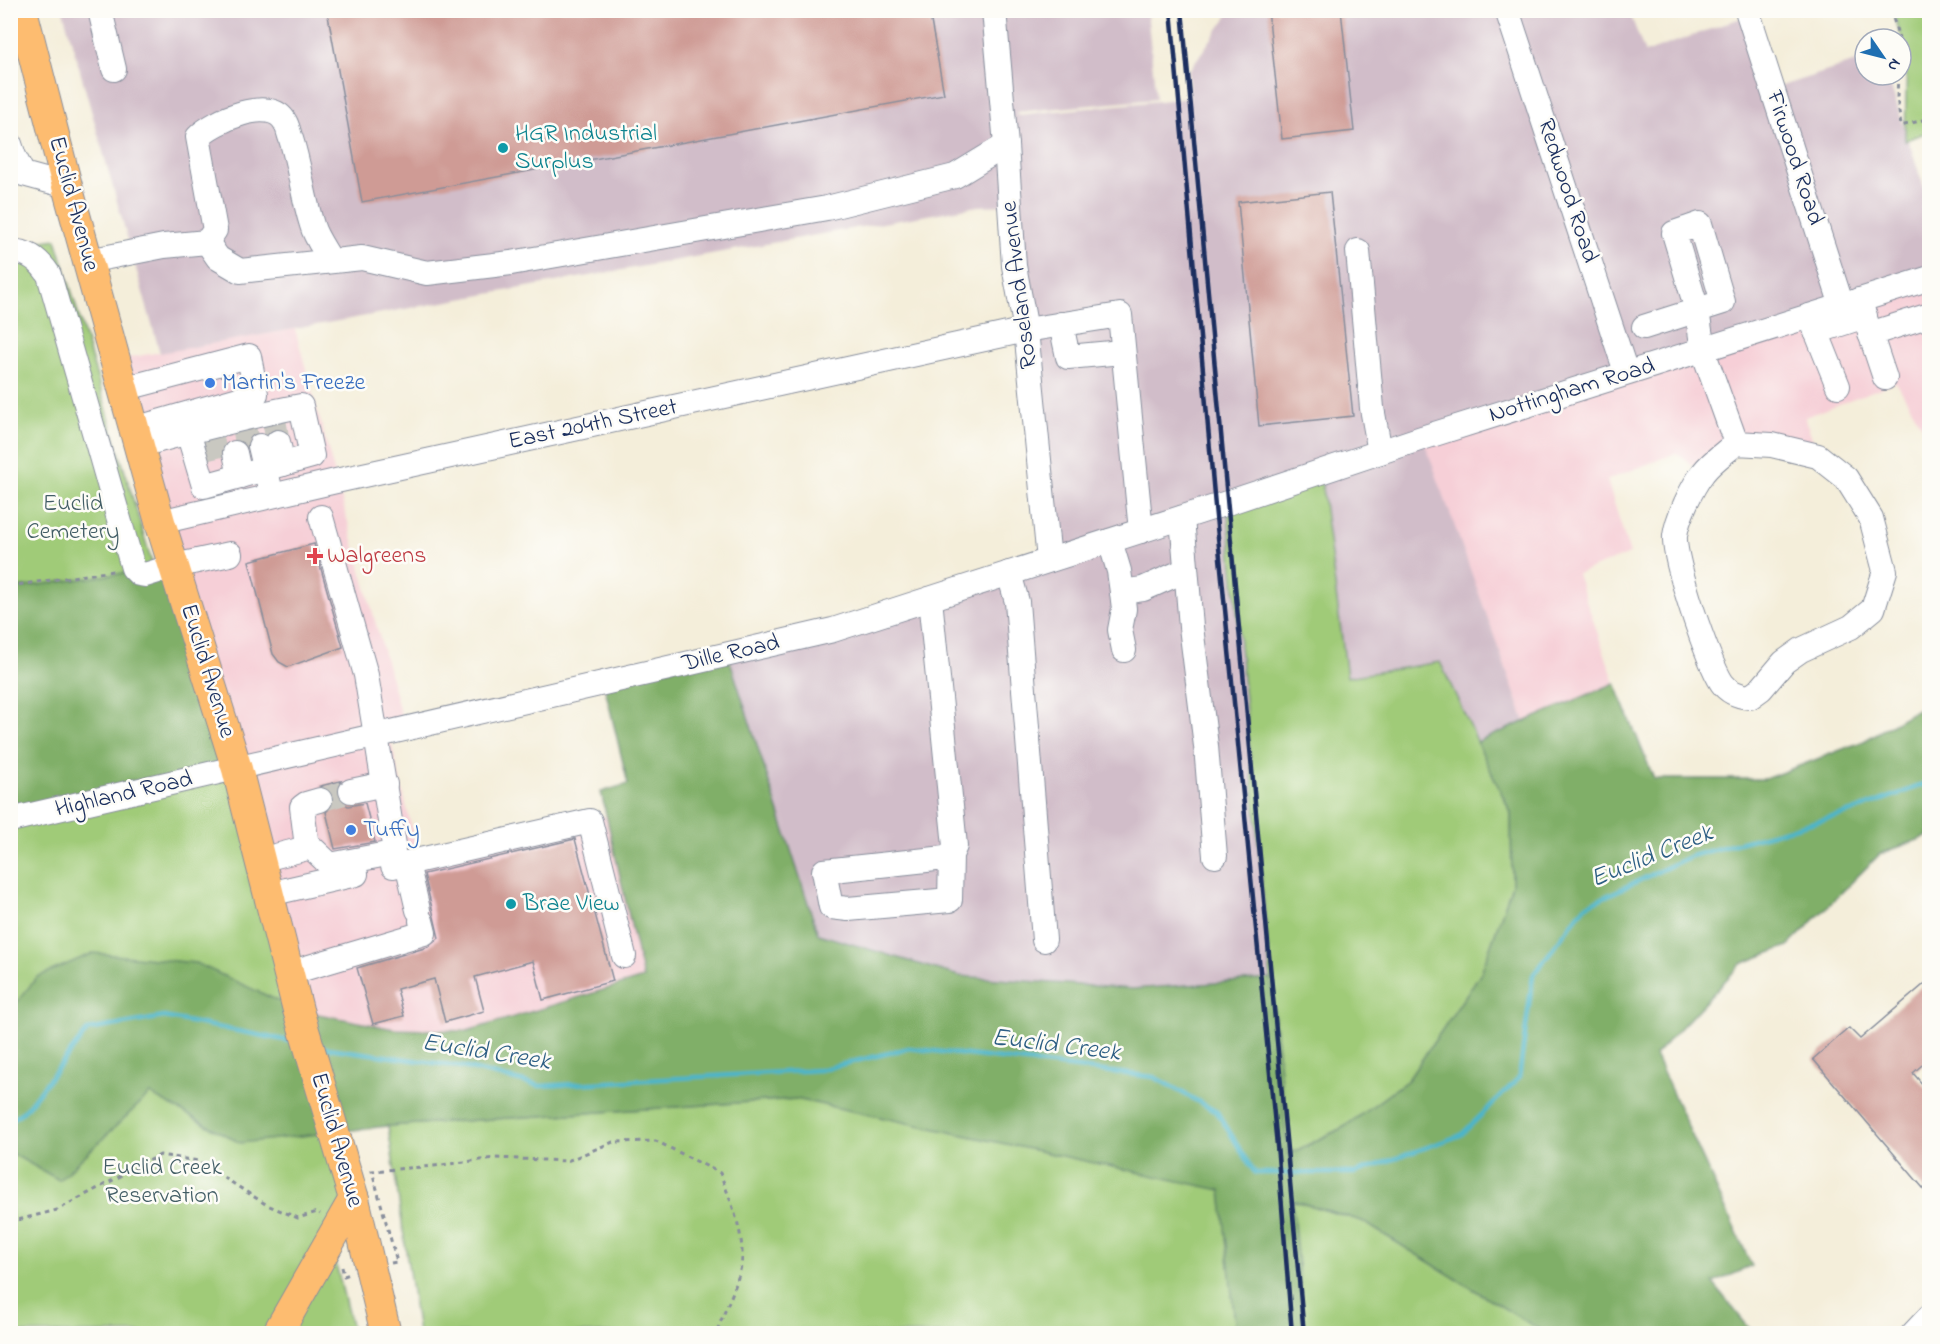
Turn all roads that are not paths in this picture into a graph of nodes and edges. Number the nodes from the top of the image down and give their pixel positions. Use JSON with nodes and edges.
{"nodes":[{"id":1,"x":22,"y":10,"type":"edge"},
{"id":2,"x":100,"y":10,"type":"edge"},
{"id":3,"x":994,"y":10,"type":"edge"},
{"id":4,"x":1507,"y":10,"type":"edge"},
{"id":5,"x":1747,"y":10,"type":"edge"},
{"id":6,"x":114,"y":69,"type":"dead end"},
{"id":7,"x":10,"y":144,"type":"edge"},
{"id":8,"x":1006,"y":145,"type":"junction"},
{"id":9,"x":67,"y":186,"type":"junction"},
{"id":10,"x":1674,"y":233,"type":"dead end"},
{"id":11,"x":207,"y":242,"type":"junction"},
{"id":12,"x":1358,"y":251,"type":"dead end"},
{"id":13,"x":10,"y":252,"type":"edge"},
{"id":14,"x":88,"y":261,"type":"junction"},
{"id":15,"x":331,"y":261,"type":"junction"},
{"id":16,"x":1929,"y":278,"type":"edge"},
{"id":17,"x":1697,"y":310,"type":"junction"},
{"id":18,"x":1859,"y":314,"type":"junction"},
{"id":19,"x":1929,"y":315,"type":"edge"},
{"id":20,"x":1061,"y":324,"type":"junction"},
{"id":21,"x":1813,"y":324,"type":"junction"},
{"id":22,"x":1644,"y":327,"type":"dead end"},
{"id":23,"x":1026,"y":330,"type":"junction"},
{"id":24,"x":1703,"y":351,"type":"junction"},
{"id":25,"x":1122,"y":352,"type":"junction"},
{"id":26,"x":1626,"y":372,"type":"junction"},
{"id":27,"x":168,"y":377,"type":"junction"},
{"id":28,"x":1885,"y":378,"type":"dead end"},
{"id":29,"x":1838,"y":386,"type":"dead end"},
{"id":30,"x":123,"y":388,"type":"junction"},
{"id":31,"x":137,"y":437,"type":"junction"},
{"id":32,"x":250,"y":439,"type":"junction"},
{"id":33,"x":1736,"y":443,"type":"junction"},
{"id":34,"x":1380,"y":452,"type":"junction"},
{"id":35,"x":272,"y":495,"type":"junction"},
{"id":36,"x":1215,"y":506,"type":"joint"},
{"id":37,"x":226,"y":507,"type":"junction"},
{"id":38,"x":321,"y":517,"type":"dead end"},
{"id":39,"x":1182,"y":518,"type":"junction"},
{"id":40,"x":160,"y":522,"type":"junction"},
{"id":41,"x":1141,"y":531,"type":"junction"},
{"id":42,"x":1110,"y":540,"type":"junction"},
{"id":43,"x":230,"y":554,"type":"dead end"},
{"id":44,"x":1049,"y":560,"type":"junction"},
{"id":45,"x":174,"y":566,"type":"junction"},
{"id":46,"x":1186,"y":570,"type":"junction"},
{"id":47,"x":1009,"y":573,"type":"junction"},
{"id":48,"x":1122,"y":592,"type":"junction"},
{"id":49,"x":930,"y":598,"type":"junction"},
{"id":50,"x":1124,"y":650,"type":"dead end"},
{"id":51,"x":378,"y":736,"type":"junction"},
{"id":52,"x":237,"y":770,"type":"junction"},
{"id":53,"x":385,"y":783,"type":"junction"},
{"id":54,"x":351,"y":791,"type":"tunnel mouth"},
{"id":55,"x":311,"y":807,"type":"dead end"},
{"id":56,"x":10,"y":820,"type":"edge"},
{"id":57,"x":307,"y":847,"type":"junction"},
{"id":58,"x":951,"y":855,"type":"junction"},
{"id":59,"x":1215,"y":856,"type":"dead end"},
{"id":60,"x":260,"y":860,"type":"junction"},
{"id":61,"x":407,"y":862,"type":"junction"},
{"id":62,"x":269,"y":894,"type":"junction"},
{"id":63,"x":1044,"y":940,"type":"dead end"},
{"id":64,"x":624,"y":956,"type":"dead end"},
{"id":65,"x":289,"y":973,"type":"junction"},
{"id":66,"x":354,"y":1199,"type":"junction"},
{"id":67,"x":1929,"y":1316,"type":"edge"},
{"id":68,"x":277,"y":1334,"type":"edge"},
{"id":69,"x":386,"y":1334,"type":"edge"},
{"id":70,"x":1913,"y":1334,"type":"edge"}],
"edges":[{"from":1,"to":9,"type":"main road","name":"Euclid Avenue"},
{"from":2,"to":6,"type":"street"},
{"from":3,"to":8,"type":"street","name":"Roseland Avenue"},
{"from":4,"to":26,"type":"street","name":"Redwood Road"},
{"from":5,"to":18,"type":"street","name":"Firwood Road"},
{"from":7,"to":9,"type":"street"},
{"from":8,"to":15,"type":"street"},
{"from":8,"to":23,"type":"street","name":"Roseland Avenue"},
{"from":9,"to":14,"type":"main road","name":"Euclid Avenue"},
{"from":10,"to":17,"type":"street"},
{"from":11,"to":14,"type":"street"},
{"from":11,"to":15,"type":"street"},
{"from":11,"to":15,"type":"street"},
{"from":12,"to":34,"type":"street"},
{"from":13,"to":45,"type":"street"},
{"from":14,"to":30,"type":"main road","name":"Euclid Avenue"},
{"from":16,"to":18,"type":"street","name":"Nottingham Road"},
{"from":17,"to":22,"type":"street"},
{"from":17,"to":24,"type":"street"},
{"from":18,"to":19,"type":"street"},
{"from":18,"to":21,"type":"street","name":"Nottingham Road"},
{"from":18,"to":28,"type":"street","name":"Firwood Road"},
{"from":20,"to":23,"type":"street","name":"East 204th Street"},
{"from":20,"to":25,"type":"street"},
{"from":20,"to":25,"type":"street","name":"East 204th Street"},
{"from":21,"to":24,"type":"street","name":"Nottingham Road"},
{"from":21,"to":29,"type":"street"},
{"from":23,"to":35,"type":"street","name":"East 204th Street"},
{"from":23,"to":44,"type":"street","name":"Roseland Avenue"},
{"from":24,"to":26,"type":"street","name":"Nottingham Road"},
{"from":24,"to":33,"type":"street"},
{"from":25,"to":41,"type":"street"},
{"from":26,"to":34,"type":"street","name":"Nottingham Road"},
{"from":27,"to":30,"type":"street"},
{"from":27,"to":32,"type":"street"},
{"from":27,"to":32,"type":"street"},
{"from":30,"to":31,"type":"main road","name":"Euclid Avenue"},
{"from":31,"to":32,"type":"street"},
{"from":31,"to":40,"type":"main road","name":"Euclid Avenue"},
{"from":32,"to":35,"type":"street"},
{"from":32,"to":37,"type":"street"},
{"from":33,"to":33,"type":"street"},
{"from":34,"to":36,"type":"street","name":"Nottingham Road"},
{"from":35,"to":37,"type":"street","name":"East 204th Street"},
{"from":36,"to":39,"type":"street","name":"Dille Road"},
{"from":37,"to":40,"type":"street","name":"East 204th Street"},
{"from":38,"to":51,"type":"street"},
{"from":39,"to":41,"type":"street","name":"Dille Road"},
{"from":39,"to":46,"type":"street"},
{"from":40,"to":45,"type":"main road","name":"Euclid Avenue"},
{"from":41,"to":42,"type":"street","name":"Dille Road"},
{"from":42,"to":44,"type":"street","name":"Dille Road"},
{"from":42,"to":48,"type":"street"},
{"from":43,"to":45,"type":"street"},
{"from":44,"to":47,"type":"street","name":"Dille Road"},
{"from":45,"to":52,"type":"main road","name":"Euclid Avenue"},
{"from":46,"to":48,"type":"street"},
{"from":46,"to":59,"type":"street"},
{"from":47,"to":49,"type":"street","name":"Dille Road"},
{"from":47,"to":63,"type":"street"},
{"from":48,"to":50,"type":"street"},
{"from":49,"to":51,"type":"street","name":"Dille Road"},
{"from":49,"to":58,"type":"street"},
{"from":51,"to":52,"type":"street","name":"Dille Road"},
{"from":51,"to":53,"type":"street"},
{"from":52,"to":56,"type":"street","name":"Highland Road"},
{"from":52,"to":60,"type":"main road","name":"Euclid Avenue"},
{"from":53,"to":54,"type":"street"},
{"from":53,"to":57,"type":"street"},
{"from":55,"to":57,"type":"street"},
{"from":57,"to":60,"type":"street"},
{"from":58,"to":58,"type":"street"},
{"from":60,"to":62,"type":"main road","name":"Euclid Avenue"},
{"from":61,"to":62,"type":"street"},
{"from":61,"to":64,"type":"street"},
{"from":61,"to":65,"type":"street"},
{"from":62,"to":65,"type":"main road","name":"Euclid Avenue"},
{"from":65,"to":66,"type":"main road","name":"Euclid Avenue"},
{"from":66,"to":68,"type":"main road"},
{"from":66,"to":69,"type":"main road","name":"Euclid Avenue"},
{"from":67,"to":70,"type":"street"}]}
